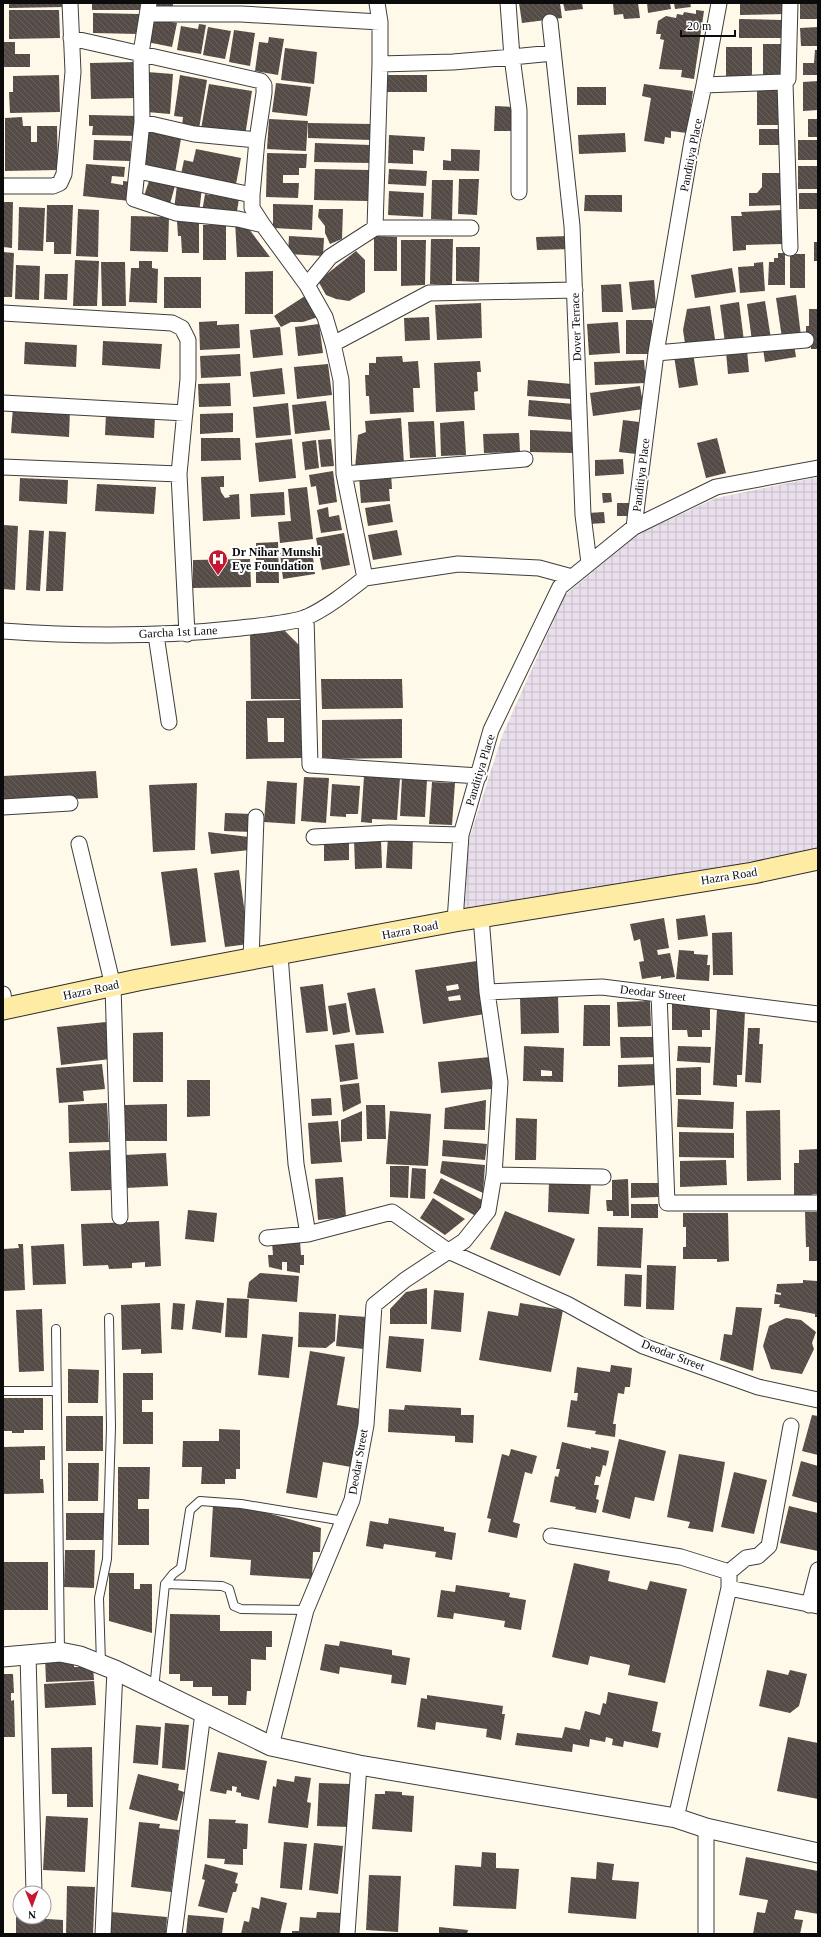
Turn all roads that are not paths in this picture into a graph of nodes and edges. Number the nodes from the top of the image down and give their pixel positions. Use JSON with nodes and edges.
{"nodes":[{"id":1,"x":70,"y":3,"type":"edge"},
{"id":2,"x":378,"y":3,"type":"edge"},
{"id":3,"x":508,"y":3,"type":"edge"},
{"id":4,"x":719,"y":3,"type":"edge"},
{"id":5,"x":790,"y":3,"type":"edge"},
{"id":6,"x":149,"y":9,"type":"edge"},
{"id":7,"x":380,"y":22,"type":"junction"},
{"id":8,"x":550,"y":22,"type":"dead end"},
{"id":9,"x":71,"y":38,"type":"junction"},
{"id":10,"x":141,"y":53,"type":"junction"},
{"id":11,"x":553,"y":53,"type":"junction"},
{"id":12,"x":512,"y":57,"type":"junction"},
{"id":13,"x":380,"y":64,"type":"junction"},
{"id":14,"x":785,"y":82,"type":"junction"},
{"id":15,"x":704,"y":85,"type":"junction"},
{"id":16,"x":142,"y":122,"type":"junction"},
{"id":17,"x":257,"y":140,"type":"junction"},
{"id":18,"x":138,"y":171,"type":"junction"},
{"id":19,"x":3,"y":186,"type":"edge"},
{"id":20,"x":520,"y":192,"type":"dead end"},
{"id":21,"x":252,"y":195,"type":"junction"},
{"id":22,"x":263,"y":225,"type":"junction"},
{"id":23,"x":375,"y":228,"type":"junction"},
{"id":24,"x":470,"y":228,"type":"dead end"},
{"id":25,"x":790,"y":248,"type":"dead end"},
{"id":26,"x":307,"y":285,"type":"junction"},
{"id":27,"x":575,"y":290,"type":"junction"},
{"id":28,"x":3,"y":313,"type":"edge"},
{"id":29,"x":806,"y":340,"type":"dead end"},
{"id":30,"x":332,"y":344,"type":"junction"},
{"id":31,"x":656,"y":353,"type":"junction"},
{"id":32,"x":3,"y":403,"type":"edge"},
{"id":33,"x":185,"y":413,"type":"junction"},
{"id":34,"x":525,"y":459,"type":"dead end"},
{"id":35,"x":3,"y":467,"type":"edge"},
{"id":36,"x":818,"y":468,"type":"edge"},
{"id":37,"x":180,"y":474,"type":"junction"},
{"id":38,"x":344,"y":474,"type":"junction"},
{"id":39,"x":634,"y":527,"type":"junction"},
{"id":40,"x":589,"y":563,"type":"junction"},
{"id":41,"x":572,"y":577,"type":"junction"},
{"id":42,"x":365,"y":578,"type":"junction"},
{"id":43,"x":306,"y":617,"type":"junction"},
{"id":44,"x":3,"y":631,"type":"edge"},
{"id":45,"x":187,"y":634,"type":"junction"},
{"id":46,"x":156,"y":635,"type":"junction"},
{"id":47,"x":169,"y":722,"type":"dead end"},
{"id":48,"x":479,"y":776,"type":"junction"},
{"id":49,"x":70,"y":803,"type":"dead end"},
{"id":50,"x":3,"y":807,"type":"edge"},
{"id":51,"x":256,"y":817,"type":"dead end"},
{"id":52,"x":461,"y":835,"type":"junction"},
{"id":53,"x":314,"y":837,"type":"dead end"},
{"id":54,"x":80,"y":844,"type":"dead end"},
{"id":55,"x":818,"y":859,"type":"edge"},
{"id":56,"x":481,"y":917,"type":"junction"},
{"id":57,"x":455,"y":921,"type":"junction"},
{"id":58,"x":280,"y":955,"type":"junction"},
{"id":59,"x":251,"y":960,"type":"junction"},
{"id":60,"x":113,"y":986,"type":"junction"},
{"id":61,"x":487,"y":992,"type":"junction"},
{"id":62,"x":659,"y":994,"type":"junction"},
{"id":63,"x":4,"y":1004,"type":"edge"},
{"id":64,"x":818,"y":1014,"type":"edge"},
{"id":65,"x":494,"y":1175,"type":"junction"},
{"id":66,"x":603,"y":1177,"type":"dead end"},
{"id":67,"x":818,"y":1203,"type":"edge"},
{"id":68,"x":120,"y":1217,"type":"dead end"},
{"id":69,"x":308,"y":1234,"type":"junction"},
{"id":70,"x":267,"y":1238,"type":"dead end"},
{"id":71,"x":448,"y":1251,"type":"junction"},
{"id":72,"x":109,"y":1318,"type":"dead end"},
{"id":73,"x":56,"y":1329,"type":"dead end"},
{"id":74,"x":3,"y":1391,"type":"edge"},
{"id":75,"x":56,"y":1391,"type":"junction"},
{"id":76,"x":818,"y":1400,"type":"edge"},
{"id":77,"x":791,"y":1426,"type":"dead end"},
{"id":78,"x":344,"y":1521,"type":"junction"},
{"id":79,"x":551,"y":1536,"type":"dead end"},
{"id":80,"x":818,"y":1570,"type":"edge"},
{"id":81,"x":729,"y":1572,"type":"junction"},
{"id":82,"x":165,"y":1584,"type":"junction"},
{"id":83,"x":729,"y":1588,"type":"junction"},
{"id":84,"x":813,"y":1605,"type":"edge"},
{"id":85,"x":306,"y":1610,"type":"junction"},
{"id":86,"x":60,"y":1652,"type":"junction"},
{"id":87,"x":28,"y":1654,"type":"junction"},
{"id":88,"x":3,"y":1657,"type":"edge"},
{"id":89,"x":108,"y":1667,"type":"junction"},
{"id":90,"x":154,"y":1689,"type":"junction"},
{"id":91,"x":202,"y":1713,"type":"junction"},
{"id":92,"x":271,"y":1746,"type":"junction"},
{"id":93,"x":359,"y":1765,"type":"junction"},
{"id":94,"x":676,"y":1818,"type":"junction"},
{"id":95,"x":706,"y":1828,"type":"junction"},
{"id":96,"x":818,"y":1853,"type":"edge"},
{"id":97,"x":34,"y":1885,"type":"edge"},
{"id":98,"x":103,"y":1934,"type":"edge"},
{"id":99,"x":174,"y":1934,"type":"edge"},
{"id":100,"x":347,"y":1934,"type":"edge"},
{"id":101,"x":706,"y":1934,"type":"edge"}],
"edges":[{"from":1,"to":9,"type":"street"},
{"from":2,"to":7,"type":"street"},
{"from":3,"to":12,"type":"street"},
{"from":4,"to":15,"type":"street","name":"Panditiya Place"},
{"from":5,"to":14,"type":"street"},
{"from":6,"to":7,"type":"street"},
{"from":6,"to":10,"type":"street"},
{"from":7,"to":13,"type":"street"},
{"from":8,"to":11,"type":"street","name":"Dover Terrace"},
{"from":9,"to":10,"type":"street"},
{"from":9,"to":19,"type":"street"},
{"from":10,"to":16,"type":"street"},
{"from":10,"to":17,"type":"street"},
{"from":11,"to":12,"type":"street"},
{"from":11,"to":27,"type":"street","name":"Dover Terrace"},
{"from":12,"to":13,"type":"street"},
{"from":12,"to":20,"type":"street"},
{"from":13,"to":23,"type":"street"},
{"from":14,"to":15,"type":"street"},
{"from":14,"to":25,"type":"street"},
{"from":15,"to":31,"type":"street","name":"Panditiya Place"},
{"from":16,"to":17,"type":"street"},
{"from":16,"to":18,"type":"street"},
{"from":17,"to":21,"type":"street"},
{"from":18,"to":21,"type":"street"},
{"from":18,"to":22,"type":"street"},
{"from":21,"to":22,"type":"street"},
{"from":22,"to":26,"type":"street"},
{"from":23,"to":24,"type":"street"},
{"from":23,"to":26,"type":"street"},
{"from":26,"to":30,"type":"street"},
{"from":27,"to":30,"type":"street"},
{"from":27,"to":40,"type":"street","name":"Dover Terrace"},
{"from":28,"to":33,"type":"street"},
{"from":29,"to":31,"type":"street"},
{"from":30,"to":38,"type":"street"},
{"from":31,"to":39,"type":"street","name":"Panditiya Place"},
{"from":32,"to":33,"type":"street"},
{"from":33,"to":37,"type":"street"},
{"from":34,"to":38,"type":"street"},
{"from":35,"to":37,"type":"street"},
{"from":36,"to":39,"type":"street"},
{"from":37,"to":45,"type":"street"},
{"from":38,"to":42,"type":"street"},
{"from":39,"to":40,"type":"street","name":"Panditiya Place"},
{"from":40,"to":41,"type":"street","name":"Panditiya Place"},
{"from":41,"to":42,"type":"street"},
{"from":41,"to":48,"type":"street","name":"Panditiya Place"},
{"from":42,"to":43,"type":"street","name":"Garcha 1st Lane"},
{"from":43,"to":45,"type":"street","name":"Garcha 1st Lane"},
{"from":43,"to":48,"type":"street"},
{"from":44,"to":46,"type":"street","name":"Garcha 1st Lane"},
{"from":45,"to":46,"type":"street","name":"Garcha 1st Lane"},
{"from":46,"to":47,"type":"street"},
{"from":48,"to":52,"type":"street","name":"Panditiya Place"},
{"from":49,"to":50,"type":"street"},
{"from":51,"to":59,"type":"street"},
{"from":52,"to":53,"type":"street"},
{"from":52,"to":57,"type":"street","name":"Panditiya Place"},
{"from":54,"to":60,"type":"street"},
{"from":55,"to":56,"type":"main road","name":"Hazra Road"},
{"from":56,"to":57,"type":"main road","name":"Hazra Road"},
{"from":56,"to":61,"type":"street","name":"Deodar Street"},
{"from":57,"to":58,"type":"main road","name":"Hazra Road"},
{"from":58,"to":59,"type":"main road","name":"Hazra Road"},
{"from":58,"to":69,"type":"street"},
{"from":59,"to":60,"type":"main road","name":"Hazra Road"},
{"from":60,"to":63,"type":"main road","name":"Hazra Road"},
{"from":60,"to":68,"type":"street"},
{"from":61,"to":62,"type":"street","name":"Deodar Street"},
{"from":61,"to":65,"type":"street","name":"Deodar Street"},
{"from":62,"to":64,"type":"street","name":"Deodar Street"},
{"from":62,"to":67,"type":"street"},
{"from":65,"to":66,"type":"street"},
{"from":65,"to":71,"type":"street","name":"Deodar Street"},
{"from":69,"to":70,"type":"street"},
{"from":69,"to":71,"type":"street"},
{"from":71,"to":76,"type":"street","name":"Deodar Street"},
{"from":71,"to":78,"type":"street","name":"Deodar Street"},
{"from":72,"to":89,"type":"lane"},
{"from":73,"to":75,"type":"lane"},
{"from":74,"to":75,"type":"lane"},
{"from":75,"to":86,"type":"lane"},
{"from":77,"to":81,"type":"street"},
{"from":78,"to":82,"type":"lane"},
{"from":78,"to":85,"type":"street","name":"Deodar Street"},
{"from":79,"to":81,"type":"street"},
{"from":80,"to":84,"type":"street"},
{"from":81,"to":83,"type":"street"},
{"from":82,"to":85,"type":"lane"},
{"from":82,"to":90,"type":"lane"},
{"from":83,"to":84,"type":"street"},
{"from":83,"to":94,"type":"street"},
{"from":85,"to":92,"type":"street","name":"Deodar Street"},
{"from":86,"to":87,"type":"street"},
{"from":86,"to":89,"type":"street"},
{"from":87,"to":88,"type":"street"},
{"from":87,"to":97,"type":"street"},
{"from":89,"to":90,"type":"street"},
{"from":89,"to":98,"type":"street"},
{"from":90,"to":91,"type":"street"},
{"from":91,"to":92,"type":"street"},
{"from":91,"to":99,"type":"street"},
{"from":92,"to":93,"type":"street"},
{"from":93,"to":94,"type":"street"},
{"from":93,"to":100,"type":"street"},
{"from":94,"to":95,"type":"street"},
{"from":95,"to":96,"type":"street"},
{"from":95,"to":101,"type":"street"}]}
